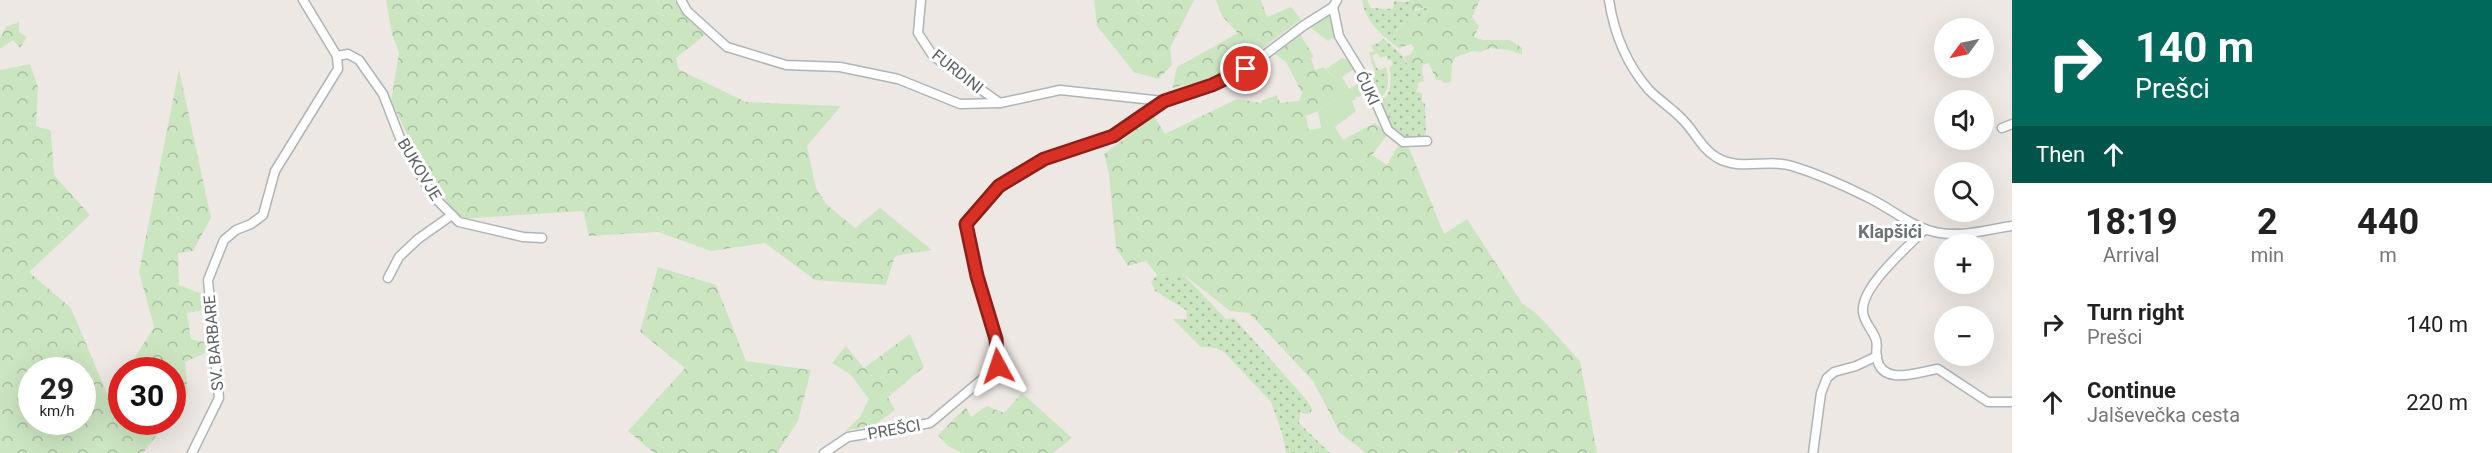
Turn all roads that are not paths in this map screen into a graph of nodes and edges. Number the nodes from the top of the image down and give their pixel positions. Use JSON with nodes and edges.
{"nodes":[{"id":1,"x":303,"y":0,"type":"edge"},
{"id":2,"x":681,"y":0,"type":"edge"},
{"id":3,"x":921,"y":0,"type":"edge"},
{"id":4,"x":1609,"y":0,"type":"edge"},
{"id":5,"x":1335,"y":3,"type":"edge"},
{"id":6,"x":337,"y":56,"type":"junction"},
{"id":7,"x":1164,"y":101,"type":"junction"},
{"id":8,"x":1000,"y":103,"type":"junction"},
{"id":9,"x":2012,"y":124,"type":"edge"},
{"id":10,"x":2002,"y":128,"type":"dead end"},
{"id":11,"x":1426,"y":141,"type":"dead end"},
{"id":12,"x":452,"y":215,"type":"junction"},
{"id":13,"x":2012,"y":226,"type":"edge"},
{"id":14,"x":1925,"y":230,"type":"junction"},
{"id":15,"x":542,"y":238,"type":"dead end"},
{"id":16,"x":388,"y":278,"type":"dead end"},
{"id":17,"x":1877,"y":356,"type":"junction"},
{"id":18,"x":2012,"y":402,"type":"edge"},
{"id":19,"x":192,"y":453,"type":"edge"},
{"id":20,"x":824,"y":453,"type":"edge"},
{"id":21,"x":1813,"y":453,"type":"edge"}],
"edges":[{"from":1,"to":6,"type":"street"},
{"from":2,"to":8,"type":"street"},
{"from":3,"to":8,"type":"street","name":"FURDINI"},
{"from":4,"to":14,"type":"street"},
{"from":5,"to":7,"type":"street"},
{"from":5,"to":11,"type":"street","name":"ĆUKI"},
{"from":6,"to":12,"type":"street","name":"BUKOVJE"},
{"from":6,"to":19,"type":"street","name":"SV. BARBARE"},
{"from":7,"to":8,"type":"street"},
{"from":7,"to":20,"type":"street","name":"PREŠCI"},
{"from":9,"to":10,"type":"street"},
{"from":12,"to":15,"type":"street","name":"BUKOVJE"},
{"from":12,"to":16,"type":"street"},
{"from":13,"to":14,"type":"street"},
{"from":14,"to":17,"type":"street"},
{"from":17,"to":18,"type":"street"},
{"from":17,"to":21,"type":"street"}]}
